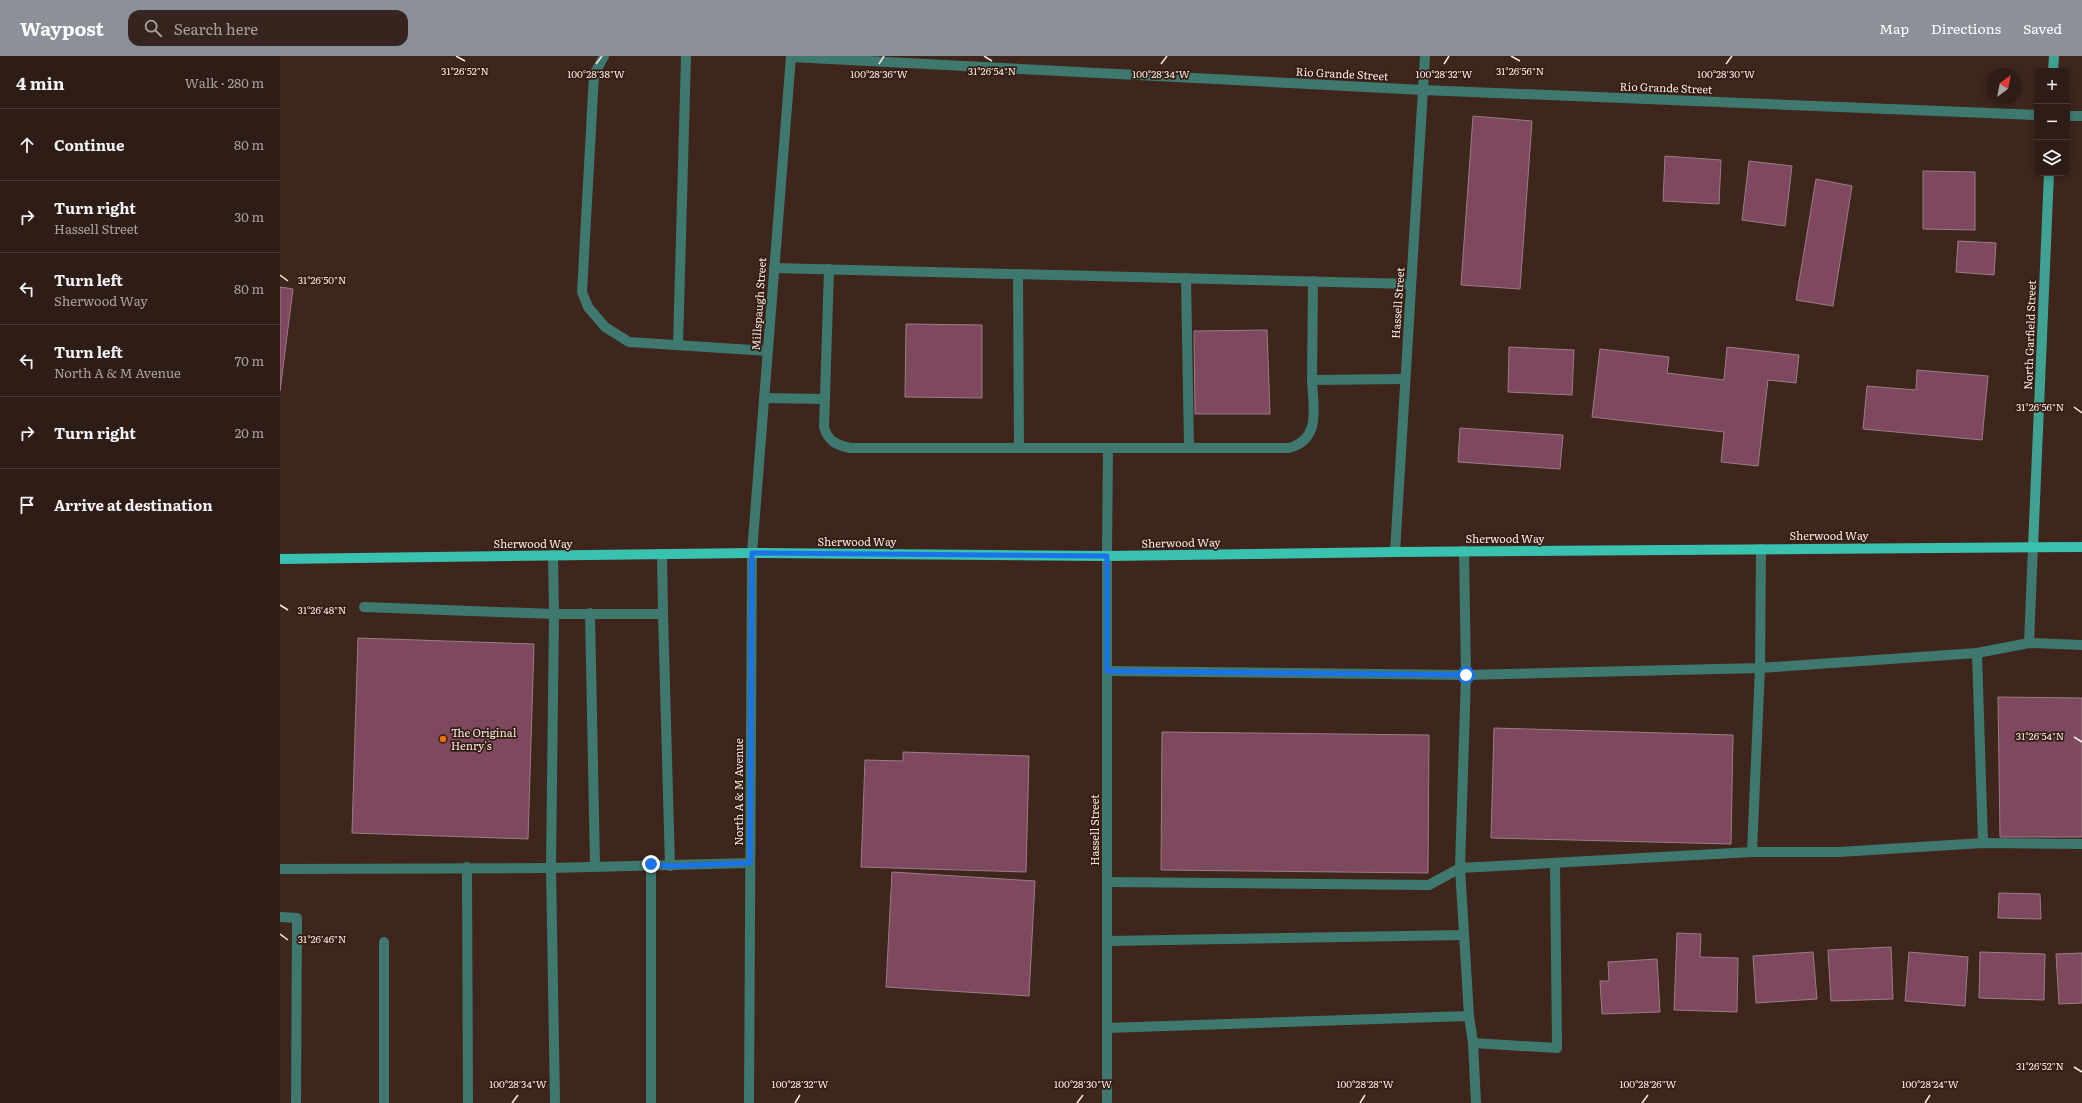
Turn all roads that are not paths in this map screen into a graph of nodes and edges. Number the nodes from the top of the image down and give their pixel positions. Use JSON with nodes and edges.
{"nodes":[{"id":1,"x":604,"y":56,"type":"edge"},
{"id":2,"x":686,"y":56,"type":"edge"},
{"id":3,"x":1425,"y":56,"type":"edge"},
{"id":4,"x":2054,"y":56,"type":"edge"},
{"id":5,"x":791,"y":57,"type":"edge"},
{"id":6,"x":2053,"y":68,"type":"edge"},
{"id":7,"x":1423,"y":90,"type":"junction"},
{"id":8,"x":2034,"y":115,"type":"edge"},
{"id":9,"x":2070,"y":116,"type":"edge"},
{"id":10,"x":2082,"y":116,"type":"edge"},
{"id":11,"x":2049,"y":176,"type":"edge"},
{"id":12,"x":774,"y":268,"type":"junction"},
{"id":13,"x":829,"y":269,"type":"junction"},
{"id":14,"x":1018,"y":274,"type":"junction"},
{"id":15,"x":1186,"y":278,"type":"junction"},
{"id":16,"x":1313,"y":281,"type":"junction"},
{"id":17,"x":1411,"y":284,"type":"junction"},
{"id":18,"x":678,"y":345,"type":"junction"},
{"id":19,"x":768,"y":351,"type":"junction"},
{"id":20,"x":1405,"y":379,"type":"junction"},
{"id":21,"x":1312,"y":380,"type":"junction"},
{"id":22,"x":764,"y":398,"type":"junction"},
{"id":23,"x":825,"y":399,"type":"junction"},
{"id":24,"x":1019,"y":448,"type":"junction"},
{"id":25,"x":1108,"y":448,"type":"junction"},
{"id":26,"x":1189,"y":448,"type":"junction"},
{"id":27,"x":2033,"y":547,"type":"junction"},
{"id":28,"x":2082,"y":547,"type":"edge"},
{"id":29,"x":1761,"y":549,"type":"junction"},
{"id":30,"x":1464,"y":551,"type":"junction"},
{"id":31,"x":1395,"y":552,"type":"junction"},
{"id":32,"x":752,"y":553,"type":"junction"},
{"id":33,"x":553,"y":556,"type":"junction"},
{"id":34,"x":662,"y":556,"type":"junction"},
{"id":35,"x":1107,"y":556,"type":"junction"},
{"id":36,"x":280,"y":559,"type":"edge"},
{"id":37,"x":364,"y":607,"type":"dead end"},
{"id":38,"x":590,"y":613,"type":"junction"},
{"id":39,"x":554,"y":614,"type":"junction"},
{"id":40,"x":663,"y":614,"type":"junction"},
{"id":41,"x":2029,"y":643,"type":"junction"},
{"id":42,"x":2082,"y":645,"type":"edge"},
{"id":43,"x":1978,"y":653,"type":"junction"},
{"id":44,"x":1760,"y":668,"type":"junction"},
{"id":45,"x":1107,"y":671,"type":"junction"},
{"id":46,"x":1466,"y":675,"type":"junction"},
{"id":47,"x":1984,"y":844,"type":"junction"},
{"id":48,"x":2082,"y":844,"type":"edge"},
{"id":49,"x":1752,"y":852,"type":"junction"},
{"id":50,"x":750,"y":863,"type":"junction"},
{"id":51,"x":1555,"y":863,"type":"junction"},
{"id":52,"x":651,"y":864,"type":"junction"},
{"id":53,"x":467,"y":866,"type":"junction"},
{"id":54,"x":595,"y":866,"type":"junction"},
{"id":55,"x":670,"y":866,"type":"junction"},
{"id":56,"x":551,"y":868,"type":"junction"},
{"id":57,"x":1460,"y":868,"type":"junction"},
{"id":58,"x":280,"y":869,"type":"edge"},
{"id":59,"x":1107,"y":882,"type":"junction"},
{"id":60,"x":280,"y":917,"type":"edge"},
{"id":61,"x":1464,"y":935,"type":"junction"},
{"id":62,"x":1107,"y":941,"type":"junction"},
{"id":63,"x":384,"y":942,"type":"dead end"},
{"id":64,"x":1469,"y":1016,"type":"junction"},
{"id":65,"x":1107,"y":1028,"type":"junction"},
{"id":66,"x":1473,"y":1043,"type":"junction"},
{"id":67,"x":296,"y":1103,"type":"edge"},
{"id":68,"x":384,"y":1103,"type":"edge"},
{"id":69,"x":468,"y":1103,"type":"edge"},
{"id":70,"x":555,"y":1103,"type":"edge"},
{"id":71,"x":651,"y":1103,"type":"edge"},
{"id":72,"x":749,"y":1103,"type":"edge"},
{"id":73,"x":1107,"y":1103,"type":"edge"},
{"id":74,"x":1476,"y":1103,"type":"edge"}],
"edges":[{"from":1,"to":18,"type":"street"},
{"from":2,"to":18,"type":"street"},
{"from":3,"to":7,"type":"street","name":"Hassell Street"},
{"from":4,"to":6,"type":"street"},
{"from":5,"to":7,"type":"street","name":"Rio Grande Street"},
{"from":5,"to":12,"type":"street","name":"Millspaugh Street"},
{"from":7,"to":8,"type":"street","name":"Rio Grande Street"},
{"from":7,"to":17,"type":"street","name":"Hassell Street"},
{"from":9,"to":10,"type":"street"},
{"from":11,"to":27,"type":"street","name":"North Garfield Street"},
{"from":12,"to":13,"type":"street"},
{"from":12,"to":19,"type":"street","name":"Millspaugh Street"},
{"from":13,"to":14,"type":"street"},
{"from":13,"to":23,"type":"street"},
{"from":14,"to":15,"type":"street"},
{"from":14,"to":24,"type":"street"},
{"from":15,"to":16,"type":"street"},
{"from":15,"to":26,"type":"street"},
{"from":16,"to":17,"type":"street"},
{"from":16,"to":21,"type":"street"},
{"from":17,"to":20,"type":"street","name":"Hassell Street"},
{"from":18,"to":19,"type":"street"},
{"from":19,"to":22,"type":"street","name":"Millspaugh Street"},
{"from":20,"to":21,"type":"street"},
{"from":20,"to":31,"type":"street","name":"Hassell Street"},
{"from":21,"to":26,"type":"street"},
{"from":22,"to":23,"type":"street"},
{"from":22,"to":32,"type":"street","name":"Millspaugh Street"},
{"from":23,"to":24,"type":"street"},
{"from":24,"to":25,"type":"street"},
{"from":25,"to":26,"type":"street"},
{"from":25,"to":35,"type":"street","name":"Hassell Street"},
{"from":27,"to":28,"type":"main road","name":"Sherwood Way"},
{"from":27,"to":29,"type":"main road","name":"Sherwood Way"},
{"from":27,"to":41,"type":"street"},
{"from":29,"to":30,"type":"main road","name":"Sherwood Way"},
{"from":29,"to":44,"type":"street"},
{"from":30,"to":31,"type":"main road","name":"Sherwood Way"},
{"from":30,"to":46,"type":"street"},
{"from":31,"to":35,"type":"main road","name":"Sherwood Way"},
{"from":32,"to":34,"type":"main road","name":"Sherwood Way"},
{"from":32,"to":35,"type":"main road","name":"Sherwood Way"},
{"from":32,"to":50,"type":"street","name":"North A & M Avenue"},
{"from":33,"to":34,"type":"main road","name":"Sherwood Way"},
{"from":33,"to":36,"type":"main road","name":"Sherwood Way"},
{"from":33,"to":39,"type":"street"},
{"from":34,"to":40,"type":"street"},
{"from":35,"to":45,"type":"street","name":"Hassell Street"},
{"from":37,"to":39,"type":"street"},
{"from":38,"to":39,"type":"street"},
{"from":38,"to":40,"type":"street"},
{"from":38,"to":54,"type":"street"},
{"from":39,"to":56,"type":"street"},
{"from":40,"to":55,"type":"street"},
{"from":41,"to":42,"type":"street"},
{"from":41,"to":43,"type":"street"},
{"from":43,"to":44,"type":"street"},
{"from":43,"to":47,"type":"street"},
{"from":44,"to":46,"type":"street"},
{"from":44,"to":49,"type":"street"},
{"from":45,"to":46,"type":"street"},
{"from":45,"to":59,"type":"street","name":"Hassell Street"},
{"from":46,"to":57,"type":"street"},
{"from":47,"to":48,"type":"street"},
{"from":47,"to":49,"type":"street"},
{"from":49,"to":51,"type":"street"},
{"from":50,"to":55,"type":"street"},
{"from":50,"to":72,"type":"street","name":"North A & M Avenue"},
{"from":51,"to":57,"type":"street"},
{"from":51,"to":66,"type":"street"},
{"from":52,"to":54,"type":"street"},
{"from":52,"to":55,"type":"street"},
{"from":52,"to":71,"type":"street"},
{"from":53,"to":56,"type":"street"},
{"from":53,"to":58,"type":"street"},
{"from":53,"to":69,"type":"street"},
{"from":54,"to":56,"type":"street"},
{"from":56,"to":70,"type":"street"},
{"from":57,"to":59,"type":"street"},
{"from":57,"to":61,"type":"street"},
{"from":59,"to":62,"type":"street","name":"Hassell Street"},
{"from":60,"to":67,"type":"street"},
{"from":61,"to":62,"type":"street"},
{"from":61,"to":64,"type":"street"},
{"from":62,"to":65,"type":"street","name":"Hassell Street"},
{"from":63,"to":68,"type":"street"},
{"from":64,"to":65,"type":"street"},
{"from":64,"to":66,"type":"street"},
{"from":65,"to":73,"type":"street","name":"Hassell Street"},
{"from":66,"to":74,"type":"street"}]}
